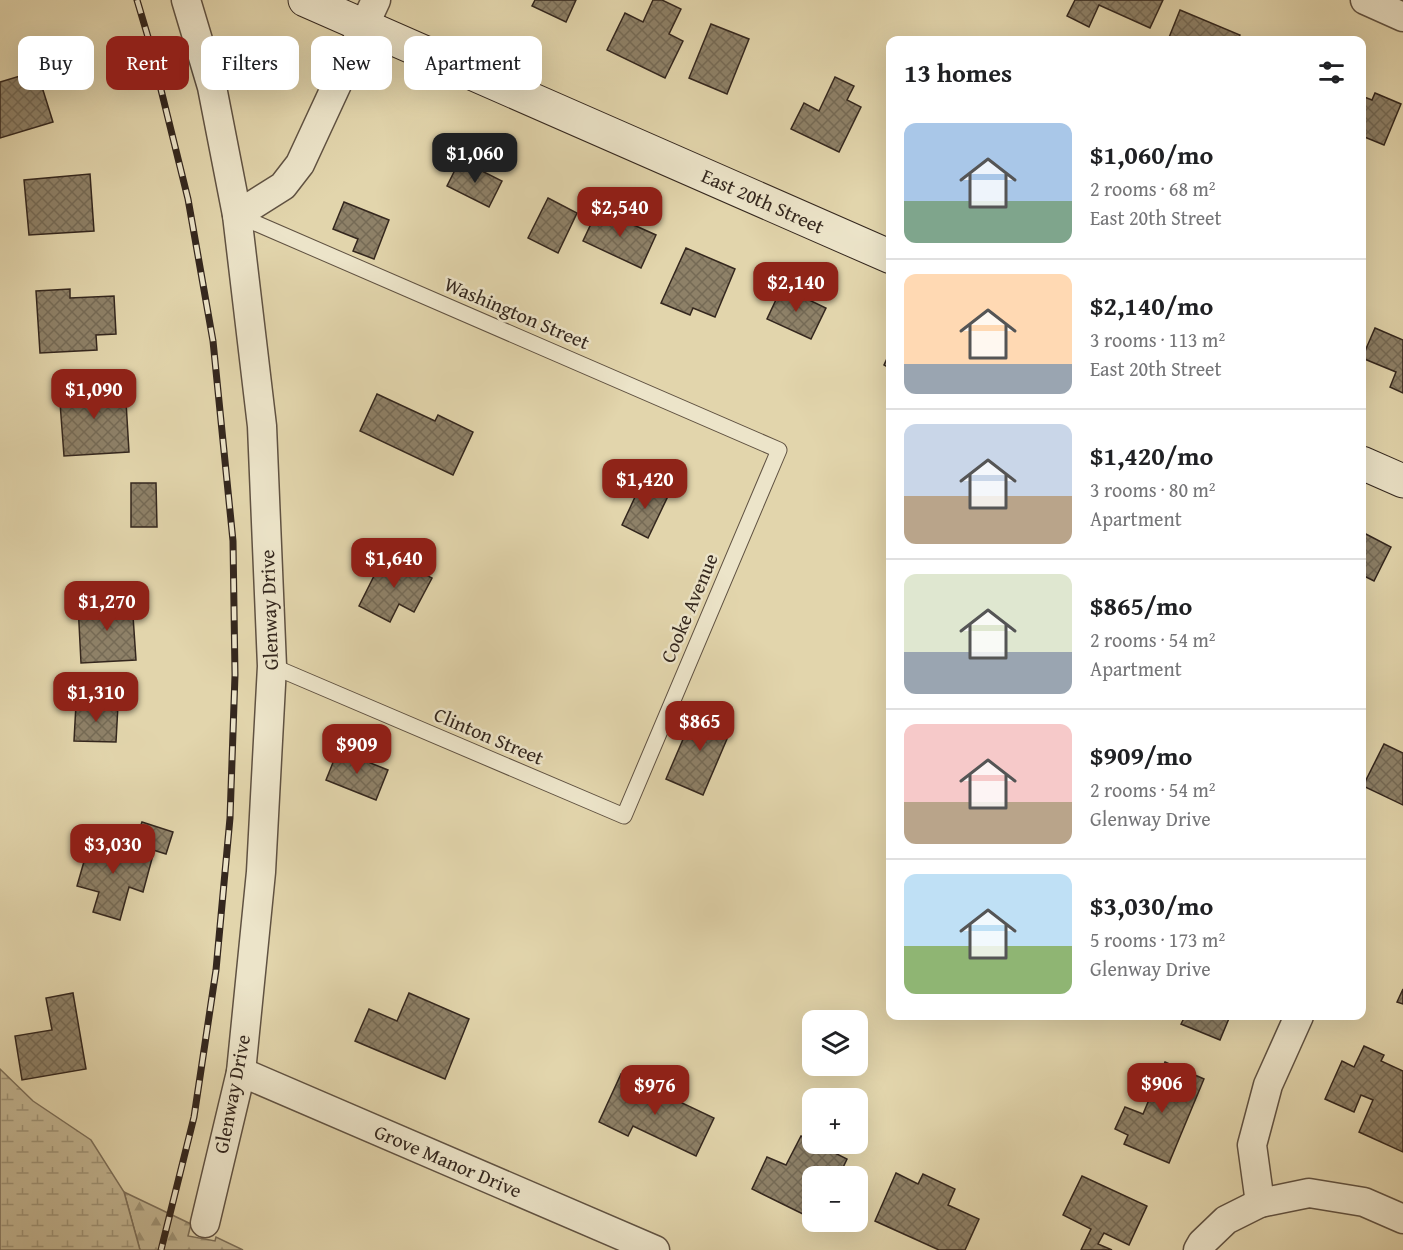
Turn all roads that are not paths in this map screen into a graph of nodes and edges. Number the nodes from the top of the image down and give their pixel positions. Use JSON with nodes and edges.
{"nodes":[{"id":1,"x":186,"y":0,"type":"edge"},
{"id":2,"x":305,"y":0,"type":"edge"},
{"id":3,"x":1365,"y":0,"type":"edge"},
{"id":4,"x":370,"y":13,"type":"edge"},
{"id":5,"x":1403,"y":17,"type":"edge"},
{"id":6,"x":237,"y":215,"type":"junction"},
{"id":7,"x":886,"y":255,"type":"edge"},
{"id":8,"x":779,"y":450,"type":"joint"},
{"id":9,"x":1366,"y":465,"type":"edge"},
{"id":10,"x":1403,"y":481,"type":"edge"},
{"id":11,"x":272,"y":666,"type":"junction"},
{"id":12,"x":624,"y":816,"type":"joint"},
{"id":13,"x":1297,"y":1020,"type":"edge"},
{"id":14,"x":240,"y":1072,"type":"junction"},
{"id":15,"x":1260,"y":1203,"type":"junction"},
{"id":16,"x":1403,"y":1219,"type":"edge"},
{"id":17,"x":205,"y":1223,"type":"dead end"},
{"id":18,"x":655,"y":1250,"type":"edge"},
{"id":19,"x":1198,"y":1250,"type":"edge"}],
"edges":[{"from":1,"to":6,"type":"street","name":"Glenway Drive"},
{"from":2,"to":4,"type":"street","name":"East 20th Street"},
{"from":3,"to":5,"type":"street"},
{"from":4,"to":6,"type":"street"},
{"from":4,"to":7,"type":"street","name":"East 20th Street"},
{"from":6,"to":8,"type":"lane","name":"Washington Street"},
{"from":6,"to":11,"type":"street","name":"Glenway Drive"},
{"from":8,"to":12,"type":"lane","name":"Cooke Avenue"},
{"from":9,"to":10,"type":"street"},
{"from":11,"to":12,"type":"lane","name":"Clinton Street"},
{"from":11,"to":14,"type":"street","name":"Glenway Drive"},
{"from":13,"to":15,"type":"street"},
{"from":14,"to":17,"type":"street","name":"Glenway Drive"},
{"from":14,"to":18,"type":"street","name":"Grove Manor Drive"},
{"from":15,"to":16,"type":"street"},
{"from":15,"to":19,"type":"street"}]}
